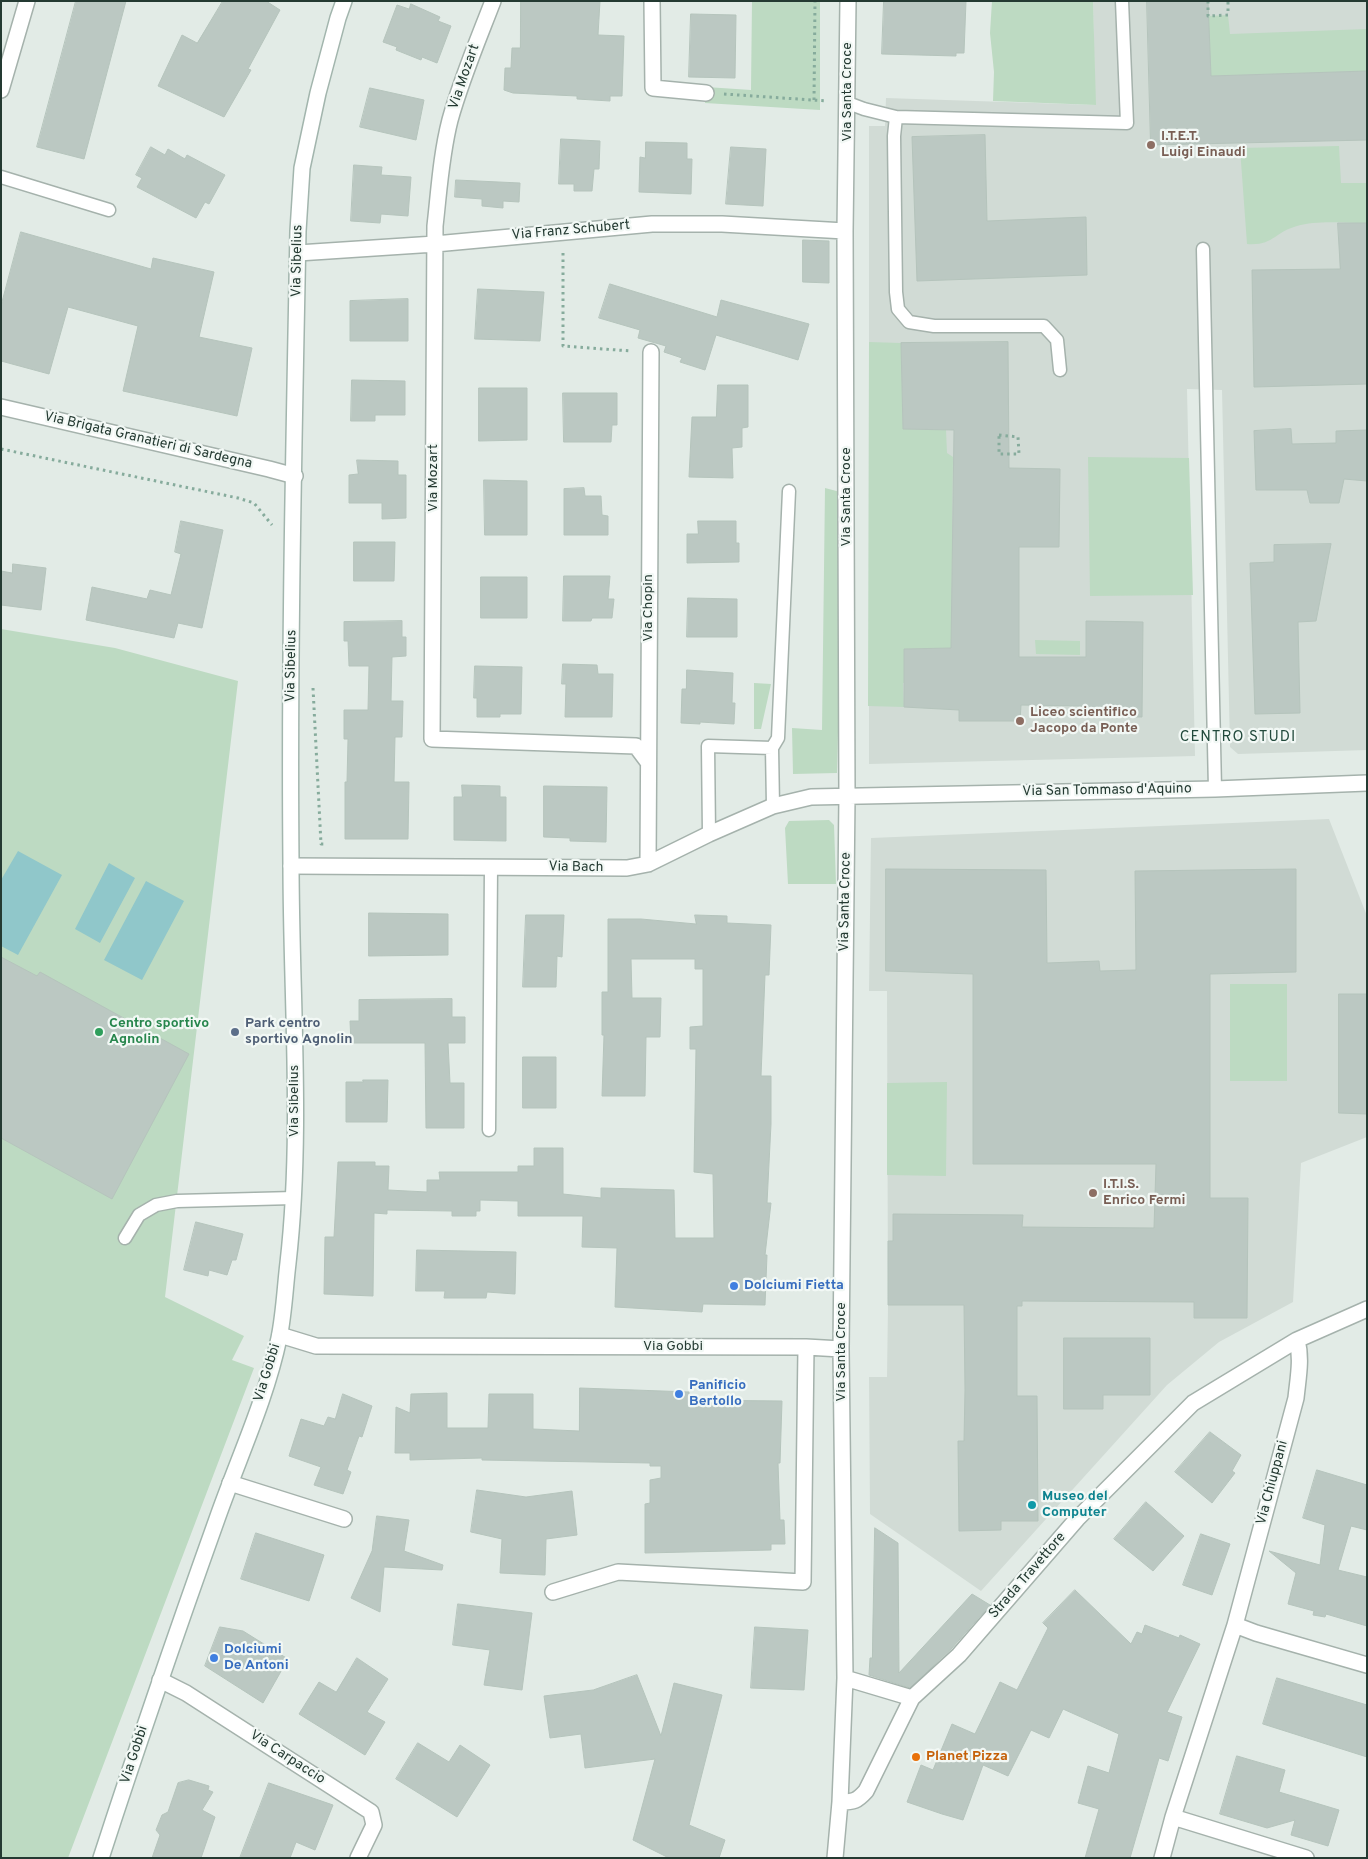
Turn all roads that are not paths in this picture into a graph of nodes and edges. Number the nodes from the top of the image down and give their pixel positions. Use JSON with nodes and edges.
{"nodes":[{"id":1,"x":27,"y":1,"type":"edge"},
{"id":2,"x":344,"y":1,"type":"edge"},
{"id":3,"x":494,"y":1,"type":"edge"},
{"id":4,"x":652,"y":1,"type":"edge"},
{"id":5,"x":848,"y":1,"type":"edge"},
{"id":6,"x":1122,"y":1,"type":"edge"},
{"id":7,"x":1,"y":90,"type":"edge"},
{"id":8,"x":706,"y":93,"type":"road end"},
{"id":9,"x":848,"y":103,"type":"junction"},
{"id":10,"x":896,"y":117,"type":"junction"},
{"id":11,"x":1,"y":177,"type":"edge"},
{"id":12,"x":109,"y":210,"type":"dead end"},
{"id":13,"x":846,"y":231,"type":"junction"},
{"id":14,"x":435,"y":244,"type":"junction"},
{"id":15,"x":1203,"y":249,"type":"dead end"},
{"id":16,"x":298,"y":253,"type":"junction"},
{"id":17,"x":651,"y":352,"type":"road end"},
{"id":18,"x":1060,"y":370,"type":"dead end"},
{"id":19,"x":1,"y":407,"type":"edge"},
{"id":20,"x":295,"y":476,"type":"junction"},
{"id":21,"x":790,"y":491,"type":"dead end"},
{"id":22,"x":772,"y":748,"type":"junction"},
{"id":23,"x":648,"y":762,"type":"junction"},
{"id":24,"x":1367,"y":783,"type":"edge"},
{"id":25,"x":1215,"y":789,"type":"junction"},
{"id":26,"x":847,"y":796,"type":"junction"},
{"id":27,"x":773,"y":806,"type":"junction"},
{"id":28,"x":709,"y":834,"type":"junction"},
{"id":29,"x":648,"y":864,"type":"junction"},
{"id":30,"x":290,"y":866,"type":"junction"},
{"id":31,"x":491,"y":867,"type":"junction"},
{"id":32,"x":489,"y":1130,"type":"dead end"},
{"id":33,"x":294,"y":1198,"type":"junction"},
{"id":34,"x":125,"y":1238,"type":"dead end"},
{"id":35,"x":1367,"y":1309,"type":"edge"},
{"id":36,"x":280,"y":1335,"type":"junction"},
{"id":37,"x":1297,"y":1340,"type":"junction"},
{"id":38,"x":806,"y":1347,"type":"junction"},
{"id":39,"x":841,"y":1349,"type":"junction"},
{"id":40,"x":230,"y":1483,"type":"junction"},
{"id":41,"x":344,"y":1519,"type":"dead end"},
{"id":42,"x":553,"y":1592,"type":"dead end"},
{"id":43,"x":1235,"y":1625,"type":"junction"},
{"id":44,"x":1367,"y":1665,"type":"edge"},
{"id":45,"x":845,"y":1678,"type":"junction"},
{"id":46,"x":160,"y":1680,"type":"junction"},
{"id":47,"x":912,"y":1698,"type":"junction"},
{"id":48,"x":840,"y":1802,"type":"junction"},
{"id":49,"x":1173,"y":1818,"type":"junction"},
{"id":50,"x":101,"y":1858,"type":"edge"},
{"id":51,"x":358,"y":1858,"type":"edge"},
{"id":52,"x":835,"y":1858,"type":"edge"},
{"id":53,"x":1162,"y":1858,"type":"edge"},
{"id":54,"x":1306,"y":1858,"type":"edge"}],
"edges":[{"from":1,"to":7,"type":"street"},
{"from":2,"to":16,"type":"street","name":"Via Sibelius"},
{"from":3,"to":14,"type":"street","name":"Via Mozart"},
{"from":4,"to":8,"type":"street"},
{"from":5,"to":9,"type":"street","name":"Via Santa Croce"},
{"from":6,"to":10,"type":"lane"},
{"from":9,"to":10,"type":"lane"},
{"from":9,"to":13,"type":"street","name":"Via Santa Croce"},
{"from":10,"to":18,"type":"lane"},
{"from":11,"to":12,"type":"lane"},
{"from":13,"to":14,"type":"street","name":"Via Franz Schubert"},
{"from":13,"to":26,"type":"street","name":"Via Santa Croce"},
{"from":14,"to":16,"type":"street","name":"Via Franz Schubert"},
{"from":14,"to":23,"type":"street","name":"Via Mozart"},
{"from":15,"to":25,"type":"lane"},
{"from":16,"to":20,"type":"street","name":"Via Sibelius"},
{"from":17,"to":23,"type":"street","name":"Via Chopin"},
{"from":19,"to":20,"type":"street","name":"Via Brigata Granatieri di Sardegna"},
{"from":20,"to":30,"type":"street","name":"Via Sibelius"},
{"from":21,"to":22,"type":"lane"},
{"from":22,"to":27,"type":"lane"},
{"from":22,"to":28,"type":"lane"},
{"from":23,"to":29,"type":"street","name":"Via Chopin"},
{"from":24,"to":25,"type":"street","name":"Via San Tommaso d'Aquino"},
{"from":25,"to":26,"type":"street","name":"Via San Tommaso d'Aquino"},
{"from":26,"to":27,"type":"street","name":"Via Bach"},
{"from":26,"to":39,"type":"street","name":"Via Santa Croce"},
{"from":27,"to":28,"type":"street","name":"Via Bach"},
{"from":28,"to":29,"type":"street","name":"Via Bach"},
{"from":29,"to":31,"type":"street","name":"Via Bach"},
{"from":30,"to":31,"type":"street","name":"Via Bach"},
{"from":30,"to":33,"type":"street","name":"Via Sibelius"},
{"from":31,"to":32,"type":"lane"},
{"from":33,"to":34,"type":"lane"},
{"from":33,"to":36,"type":"street","name":"Via Sibelius"},
{"from":35,"to":37,"type":"street","name":"Strada Travettore"},
{"from":36,"to":38,"type":"street","name":"Via Gobbi"},
{"from":36,"to":40,"type":"street","name":"Via Gobbi"},
{"from":37,"to":43,"type":"street","name":"Via Chiuppani"},
{"from":37,"to":47,"type":"street","name":"Strada Travettore"},
{"from":38,"to":39,"type":"street","name":"Via Gobbi"},
{"from":38,"to":42,"type":"street"},
{"from":39,"to":45,"type":"street","name":"Via Santa Croce"},
{"from":40,"to":41,"type":"street"},
{"from":40,"to":46,"type":"street","name":"Via Gobbi"},
{"from":43,"to":44,"type":"street"},
{"from":43,"to":49,"type":"street","name":"Via Chiuppani"},
{"from":45,"to":47,"type":"street"},
{"from":45,"to":48,"type":"street","name":"Via Santa Croce"},
{"from":46,"to":50,"type":"street","name":"Via Gobbi"},
{"from":46,"to":51,"type":"street","name":"Via Carpaccio"},
{"from":47,"to":48,"type":"street","name":"Strada Travettore"},
{"from":48,"to":52,"type":"street","name":"Via Santa Croce"},
{"from":49,"to":53,"type":"street","name":"Via Chiuppani"},
{"from":49,"to":54,"type":"street"}]}
